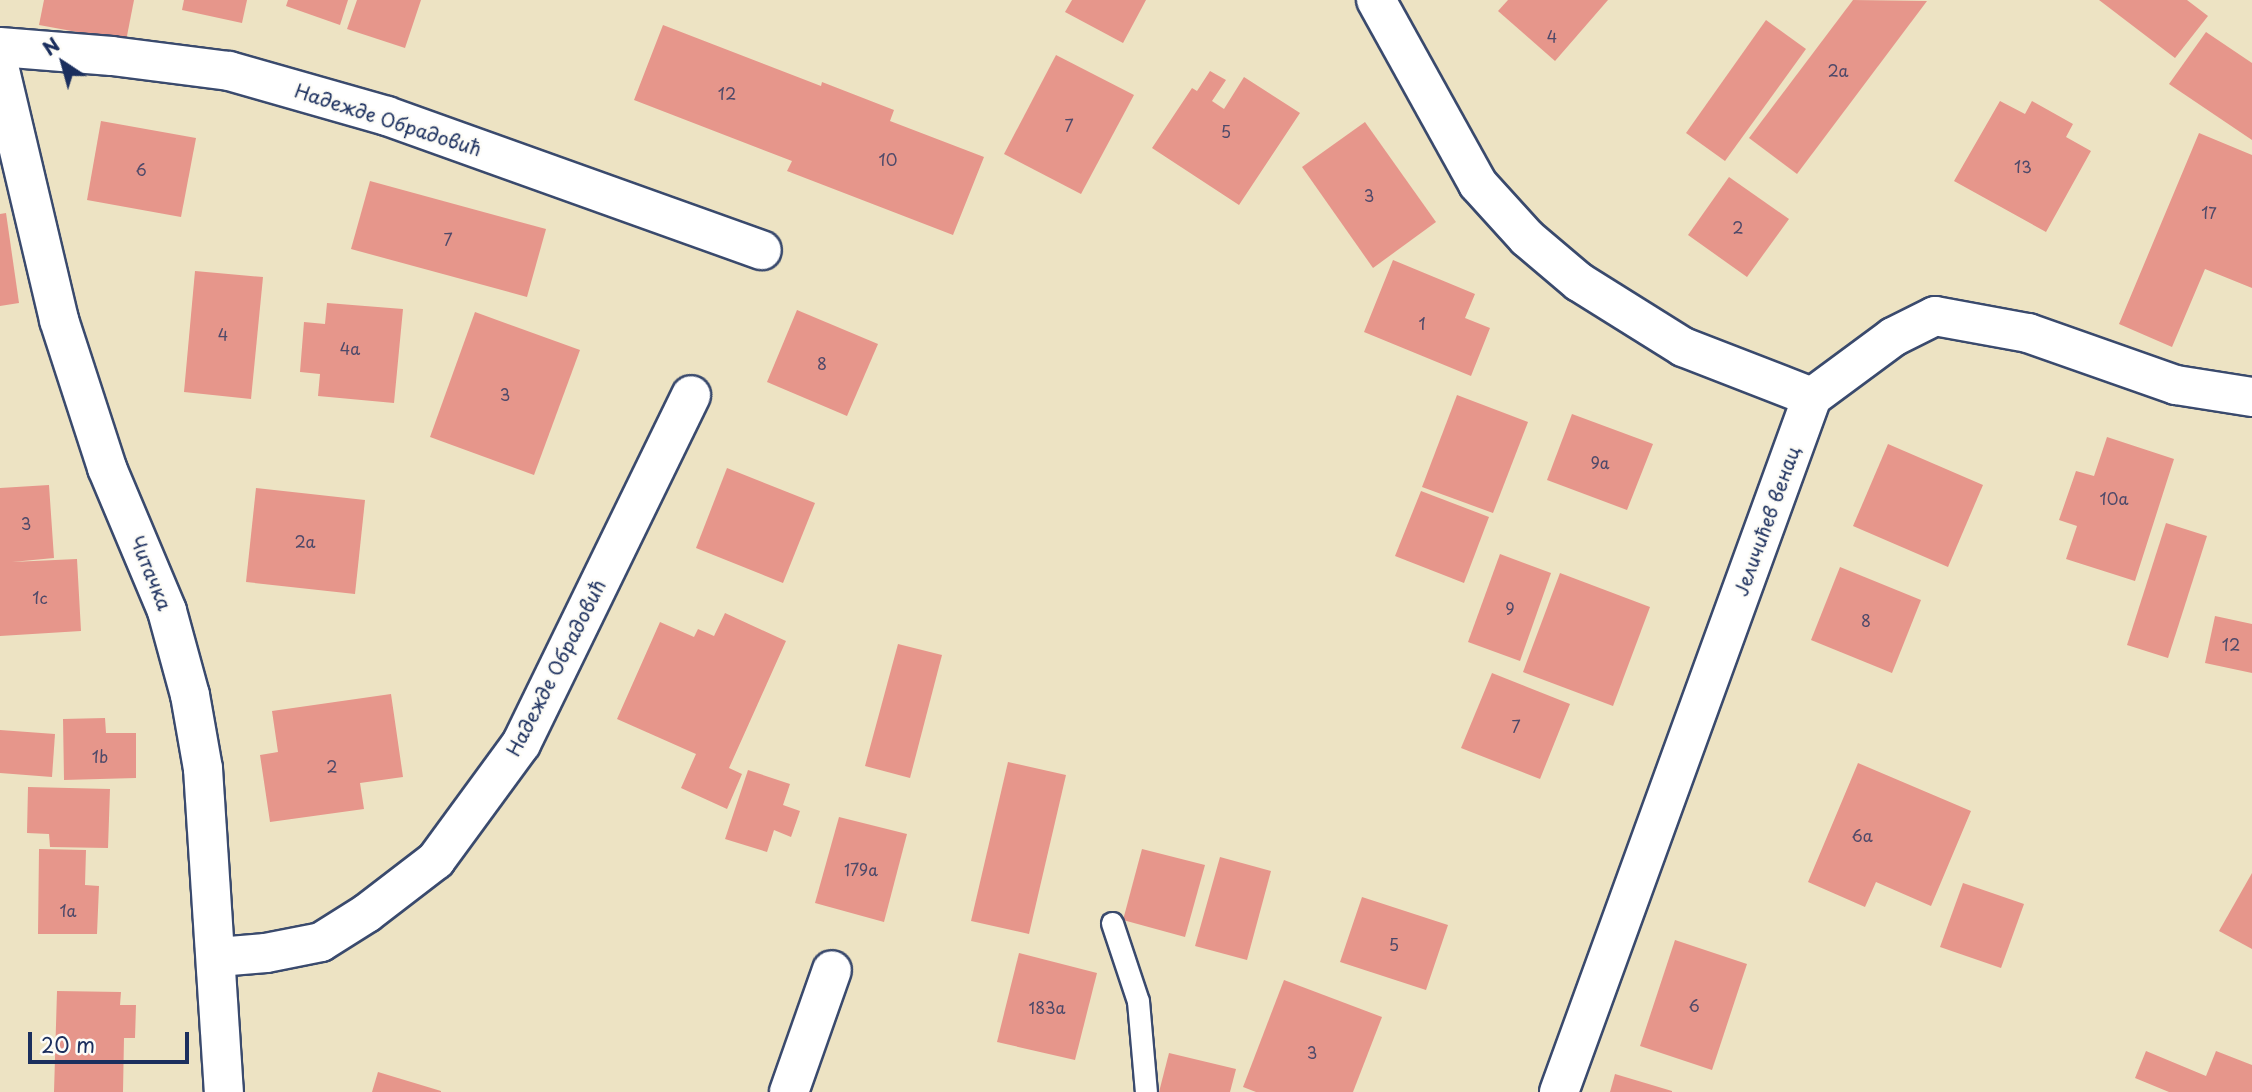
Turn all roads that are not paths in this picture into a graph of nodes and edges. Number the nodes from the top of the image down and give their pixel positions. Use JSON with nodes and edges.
{"nodes":[{"id":1,"x":1376,"y":0,"type":"edge"},
{"id":2,"x":0,"y":47,"type":"edge"},
{"id":3,"x":0,"y":69,"type":"edge"},
{"id":4,"x":762,"y":250,"type":"dead end"},
{"id":5,"x":691,"y":395,"type":"dead end"},
{"id":6,"x":1812,"y":397,"type":"junction"},
{"id":7,"x":2252,"y":397,"type":"edge"},
{"id":8,"x":1112,"y":923,"type":"dead end"},
{"id":9,"x":218,"y":957,"type":"junction"},
{"id":10,"x":832,"y":970,"type":"dead end"},
{"id":11,"x":224,"y":1092,"type":"edge"},
{"id":12,"x":789,"y":1092,"type":"edge"},
{"id":13,"x":1146,"y":1092,"type":"edge"},
{"id":14,"x":1559,"y":1092,"type":"edge"}],
"edges":[{"from":1,"to":6,"type":"street"},
{"from":2,"to":4,"type":"street","name":"Надежде Обрадовић"},
{"from":3,"to":9,"type":"street","name":"Читачка"},
{"from":5,"to":9,"type":"street","name":"Надежде Обрадовић"},
{"from":6,"to":7,"type":"street"},
{"from":6,"to":14,"type":"street","name":"Јеличићев венац"},
{"from":8,"to":13,"type":"lane"},
{"from":9,"to":11,"type":"street","name":"Читачка"},
{"from":10,"to":12,"type":"street"}]}
